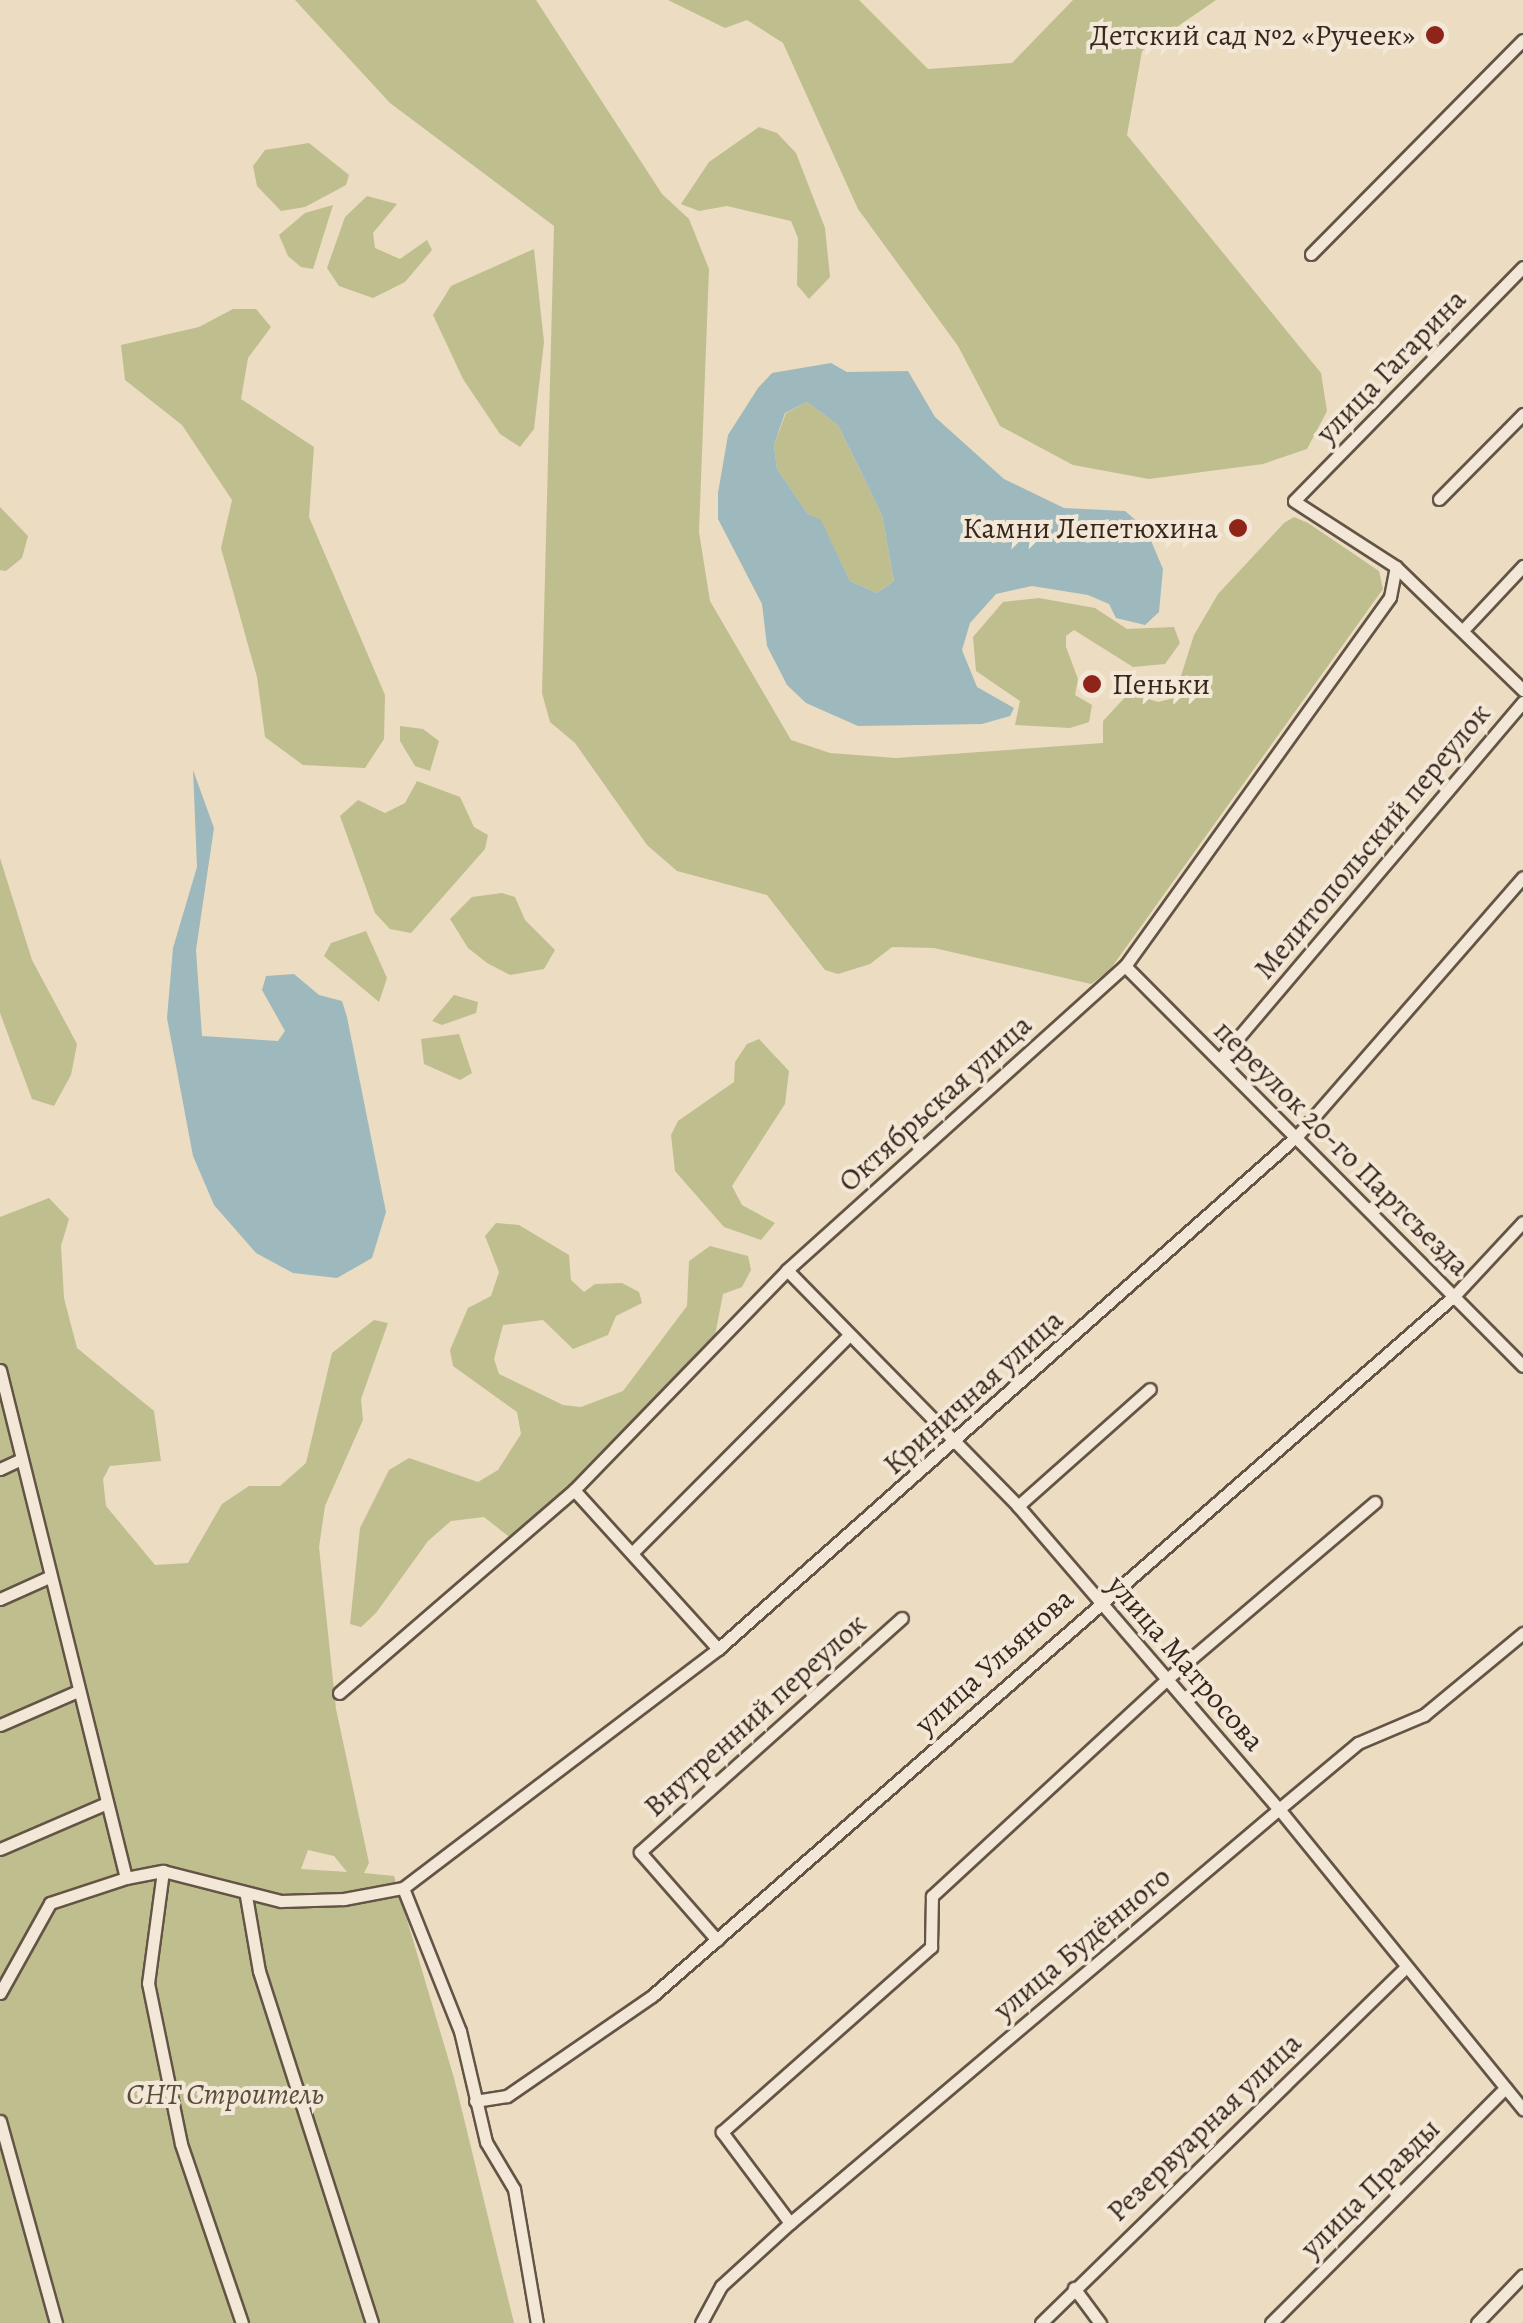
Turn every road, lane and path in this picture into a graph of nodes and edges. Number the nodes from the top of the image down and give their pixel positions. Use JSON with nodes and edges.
{"nodes":[{"id":1,"x":1523,"y":40,"type":"edge"},
{"id":2,"x":1311,"y":254,"type":"dead end"},
{"id":3,"x":1523,"y":267,"type":"edge"},
{"id":4,"x":1523,"y":414,"type":"edge"},
{"id":5,"x":1439,"y":499,"type":"dead end"},
{"id":6,"x":1523,"y":566,"type":"edge"},
{"id":7,"x":1396,"y":567,"type":"junction"},
{"id":8,"x":1463,"y":630,"type":"junction"},
{"id":9,"x":1523,"y":690,"type":"edge"},
{"id":10,"x":1523,"y":702,"type":"edge"},
{"id":11,"x":1523,"y":876,"type":"edge"},
{"id":12,"x":1125,"y":966,"type":"junction"},
{"id":13,"x":1220,"y":1059,"type":"junction"},
{"id":14,"x":1298,"y":1135,"type":"junction"},
{"id":15,"x":1523,"y":1222,"type":"edge"},
{"id":16,"x":787,"y":1270,"type":"junction"},
{"id":17,"x":1454,"y":1296,"type":"junction"},
{"id":18,"x":849,"y":1335,"type":"junction"},
{"id":19,"x":1523,"y":1366,"type":"edge"},
{"id":20,"x":0,"y":1370,"type":"edge"},
{"id":21,"x":1150,"y":1389,"type":"dead end"},
{"id":22,"x":954,"y":1442,"type":"junction"},
{"id":23,"x":19,"y":1460,"type":"junction"},
{"id":24,"x":0,"y":1469,"type":"edge"},
{"id":25,"x":574,"y":1490,"type":"junction"},
{"id":26,"x":1375,"y":1502,"type":"dead end"},
{"id":27,"x":1018,"y":1506,"type":"junction"},
{"id":28,"x":633,"y":1552,"type":"junction"},
{"id":29,"x":49,"y":1576,"type":"junction"},
{"id":30,"x":0,"y":1599,"type":"edge"},
{"id":31,"x":1100,"y":1601,"type":"junction"},
{"id":32,"x":902,"y":1618,"type":"dead end"},
{"id":33,"x":1523,"y":1633,"type":"edge"},
{"id":34,"x":718,"y":1650,"type":"junction"},
{"id":35,"x":1167,"y":1678,"type":"junction"},
{"id":36,"x":78,"y":1691,"type":"junction"},
{"id":37,"x":339,"y":1693,"type":"dead end"},
{"id":38,"x":0,"y":1724,"type":"edge"},
{"id":39,"x":107,"y":1804,"type":"junction"},
{"id":40,"x":1278,"y":1809,"type":"junction"},
{"id":41,"x":0,"y":1849,"type":"edge"},
{"id":42,"x":163,"y":1871,"type":"junction"},
{"id":43,"x":126,"y":1878,"type":"junction"},
{"id":44,"x":403,"y":1888,"type":"junction"},
{"id":45,"x":246,"y":1896,"type":"junction"},
{"id":46,"x":717,"y":1940,"type":"junction"},
{"id":47,"x":1404,"y":1969,"type":"junction"},
{"id":48,"x":0,"y":1993,"type":"edge"},
{"id":49,"x":1505,"y":2088,"type":"junction"},
{"id":50,"x":474,"y":2101,"type":"junction"},
{"id":51,"x":1523,"y":2109,"type":"edge"},
{"id":52,"x":0,"y":2121,"type":"edge"},
{"id":53,"x":790,"y":2223,"type":"junction"},
{"id":54,"x":1523,"y":2275,"type":"edge"},
{"id":55,"x":1074,"y":2288,"type":"junction"},
{"id":56,"x":56,"y":2323,"type":"edge"},
{"id":57,"x":242,"y":2323,"type":"edge"},
{"id":58,"x":372,"y":2323,"type":"edge"},
{"id":59,"x":538,"y":2323,"type":"edge"},
{"id":60,"x":701,"y":2323,"type":"edge"},
{"id":61,"x":1041,"y":2323,"type":"edge"},
{"id":62,"x":1100,"y":2323,"type":"edge"},
{"id":63,"x":1271,"y":2323,"type":"edge"},
{"id":64,"x":1477,"y":2323,"type":"edge"}],
"edges":[{"from":1,"to":2,"type":"street"},
{"from":3,"to":7,"type":"street","name":"улица Гагарина"},
{"from":4,"to":5,"type":"street"},
{"from":6,"to":8,"type":"street"},
{"from":7,"to":8,"type":"street"},
{"from":7,"to":12,"type":"street","name":"Октябрьская улица"},
{"from":8,"to":9,"type":"street"},
{"from":10,"to":13,"type":"street","name":"Мелитопольский переулок"},
{"from":11,"to":14,"type":"street","name":"Криничная улица"},
{"from":12,"to":13,"type":"street","name":"переулок 20-го Партсъезда"},
{"from":12,"to":16,"type":"street","name":"Октябрьская улица"},
{"from":13,"to":14,"type":"street","name":"переулок 20-го Партсъезда"},
{"from":14,"to":17,"type":"street","name":"переулок 20-го Партсъезда"},
{"from":14,"to":22,"type":"street","name":"Криничная улица"},
{"from":15,"to":17,"type":"street","name":"улица Ульянова"},
{"from":16,"to":18,"type":"street","name":"улица Матросова"},
{"from":16,"to":25,"type":"street","name":"Октябрьская улица"},
{"from":17,"to":19,"type":"street","name":"переулок 20-го Партсъезда"},
{"from":17,"to":31,"type":"street","name":"улица Ульянова"},
{"from":18,"to":22,"type":"street","name":"улица Матросова"},
{"from":18,"to":28,"type":"street"},
{"from":20,"to":23,"type":"street"},
{"from":21,"to":27,"type":"street"},
{"from":22,"to":27,"type":"street","name":"улица Матросова"},
{"from":22,"to":34,"type":"street","name":"Криничная улица"},
{"from":23,"to":24,"type":"street"},
{"from":23,"to":29,"type":"street"},
{"from":25,"to":28,"type":"street"},
{"from":25,"to":37,"type":"street","name":"Октябрьская улица"},
{"from":26,"to":35,"type":"street"},
{"from":27,"to":31,"type":"street","name":"улица Матросова"},
{"from":28,"to":34,"type":"street"},
{"from":29,"to":30,"type":"street"},
{"from":29,"to":36,"type":"street"},
{"from":31,"to":35,"type":"street","name":"улица Матросова"},
{"from":31,"to":46,"type":"street","name":"улица Ульянова"},
{"from":32,"to":46,"type":"street","name":"Внутренний переулок"},
{"from":33,"to":40,"type":"street","name":"улица Будённого"},
{"from":34,"to":44,"type":"street","name":"Криничная улица"},
{"from":35,"to":40,"type":"street","name":"улица Матросова"},
{"from":35,"to":53,"type":"street"},
{"from":36,"to":38,"type":"street"},
{"from":36,"to":39,"type":"street"},
{"from":39,"to":41,"type":"street"},
{"from":39,"to":43,"type":"street"},
{"from":40,"to":47,"type":"street","name":"улица Матросова"},
{"from":40,"to":53,"type":"street","name":"улица Будённого"},
{"from":42,"to":43,"type":"street"},
{"from":42,"to":45,"type":"street"},
{"from":42,"to":57,"type":"street"},
{"from":43,"to":48,"type":"street"},
{"from":44,"to":45,"type":"street"},
{"from":44,"to":50,"type":"street"},
{"from":45,"to":58,"type":"street"},
{"from":46,"to":50,"type":"street","name":"улица Ульянова"},
{"from":47,"to":49,"type":"street","name":"улица Матросова"},
{"from":47,"to":55,"type":"street","name":"Резервуарная улица"},
{"from":49,"to":51,"type":"street","name":"улица Матросова"},
{"from":49,"to":63,"type":"street","name":"улица Правды"},
{"from":50,"to":59,"type":"street"},
{"from":52,"to":56,"type":"street"},
{"from":53,"to":60,"type":"street","name":"улица Будённого"},
{"from":54,"to":64,"type":"street"},
{"from":55,"to":61,"type":"street","name":"Резервуарная улица"},
{"from":55,"to":62,"type":"street"}]}
